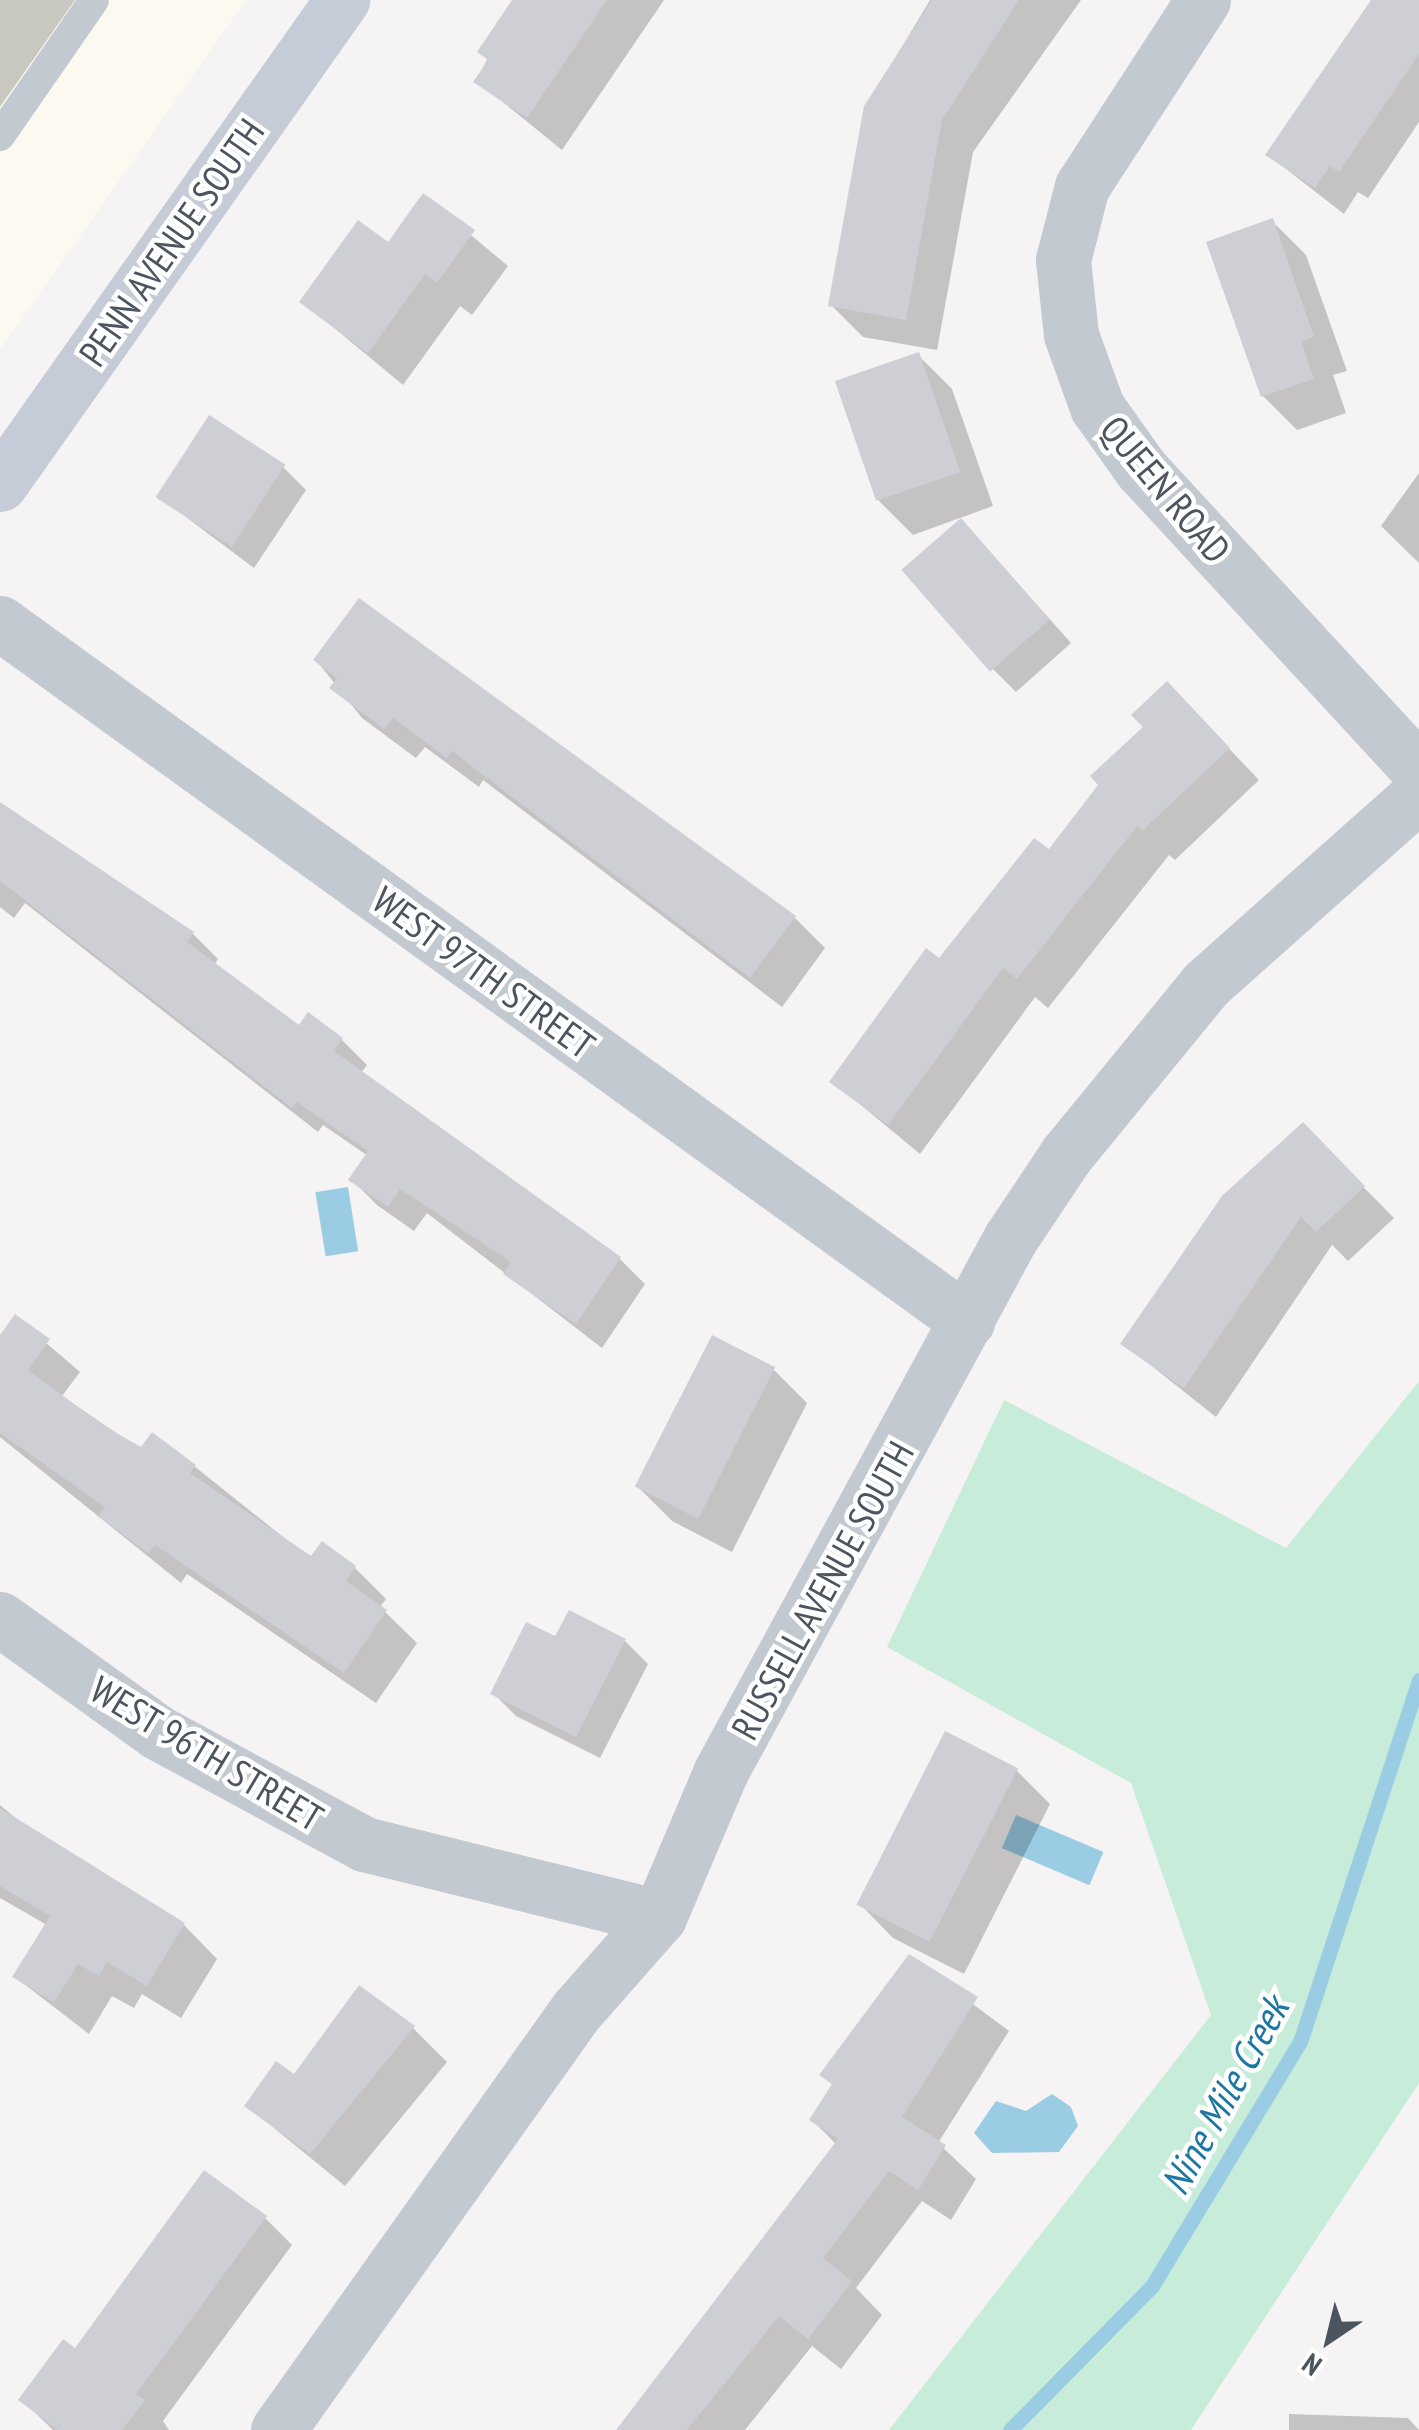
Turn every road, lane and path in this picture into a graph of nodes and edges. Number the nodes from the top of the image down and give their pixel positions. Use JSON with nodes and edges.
{"nodes":[{"id":1,"x":94,"y":0,"type":"edge"},
{"id":2,"x":342,"y":0,"type":"edge"},
{"id":3,"x":1203,"y":0,"type":"edge"},
{"id":4,"x":0,"y":136,"type":"edge"},
{"id":5,"x":0,"y":484,"type":"edge"},
{"id":6,"x":0,"y":623,"type":"edge"},
{"id":7,"x":1419,"y":770,"type":"edge"},
{"id":8,"x":1419,"y":794,"type":"edge"},
{"id":9,"x":968,"y":1321,"type":"junction"},
{"id":10,"x":0,"y":1619,"type":"edge"},
{"id":11,"x":659,"y":1917,"type":"junction"},
{"id":12,"x":278,"y":2430,"type":"edge"}],
"edges":[{"from":1,"to":4,"type":"lane"},
{"from":2,"to":5,"type":"main road","name":"PENN AVENUE SOUTH"},
{"from":3,"to":7,"type":"street","name":"QUEEN ROAD"},
{"from":6,"to":9,"type":"street","name":"WEST 97TH STREET"},
{"from":8,"to":9,"type":"street","name":"RUSSELL AVENUE SOUTH"},
{"from":9,"to":11,"type":"street","name":"RUSSELL AVENUE SOUTH"},
{"from":10,"to":11,"type":"street","name":"WEST 96TH STREET"},
{"from":11,"to":12,"type":"street","name":"RUSSELL AVENUE SOUTH"}]}
